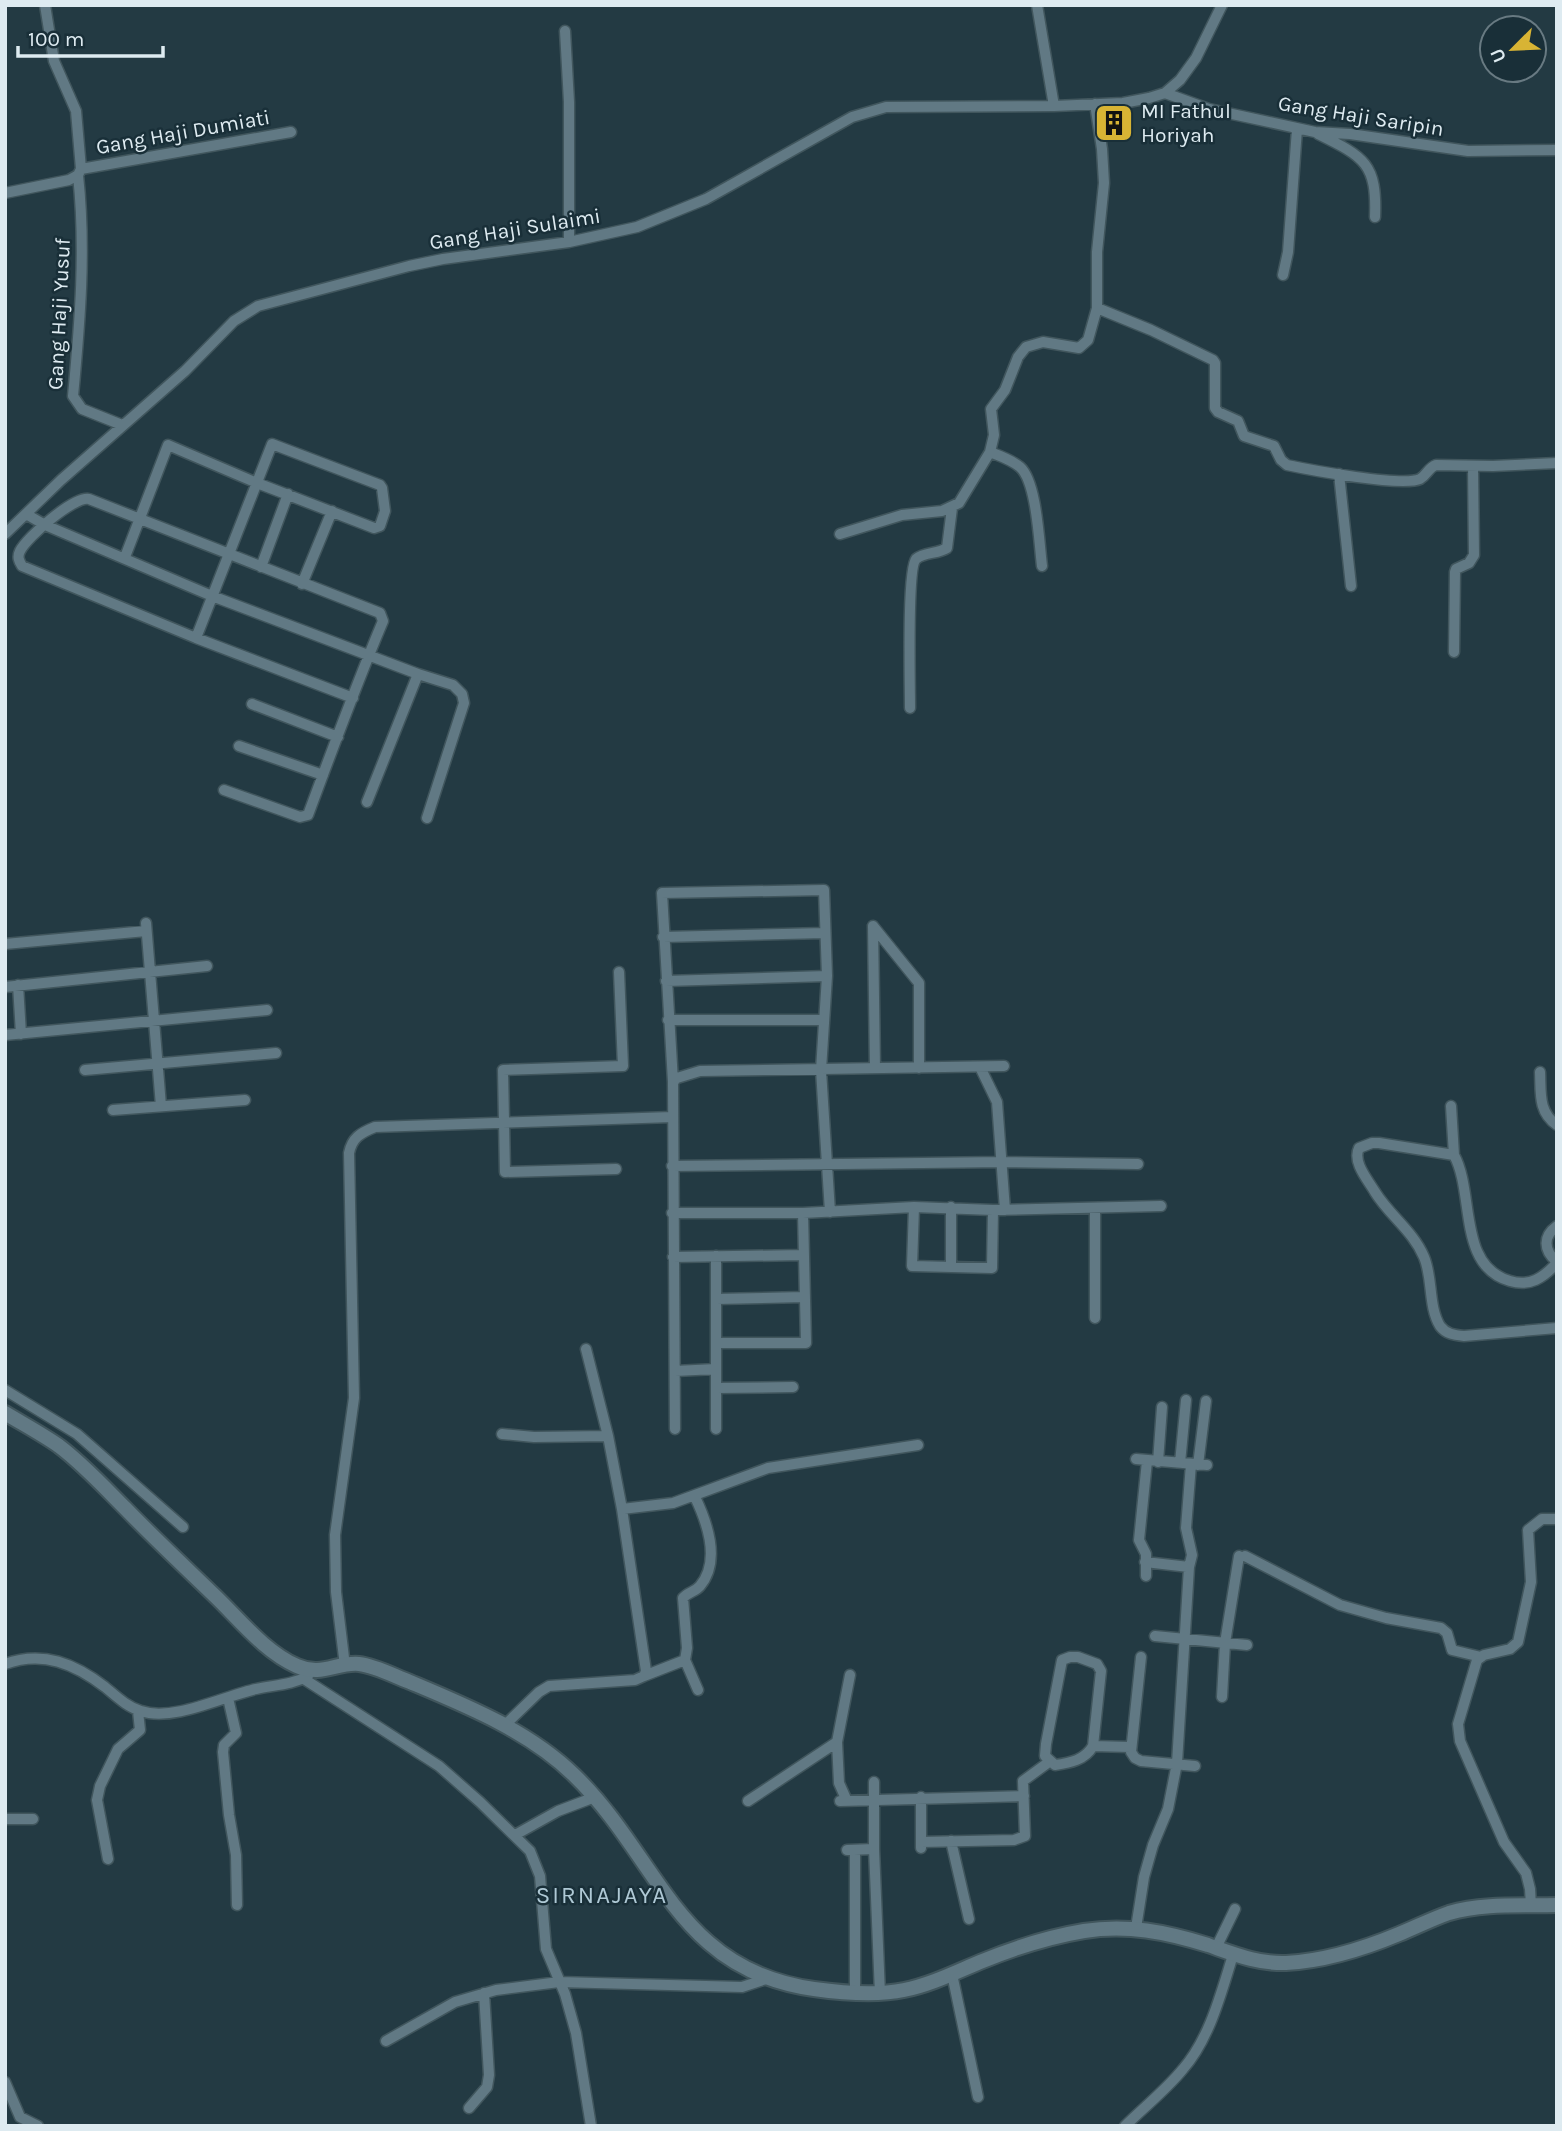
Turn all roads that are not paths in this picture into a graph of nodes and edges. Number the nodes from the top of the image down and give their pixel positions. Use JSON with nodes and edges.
{"nodes":[{"id":1,"x":44,"y":5,"type":"edge"},
{"id":2,"x":1037,"y":5,"type":"edge"},
{"id":3,"x":1222,"y":5,"type":"edge"},
{"id":4,"x":565,"y":31,"type":"dead end"},
{"id":5,"x":1164,"y":93,"type":"junction"},
{"id":6,"x":1094,"y":104,"type":"junction"},
{"id":7,"x":1054,"y":106,"type":"junction"},
{"id":8,"x":1297,"y":129,"type":"junction"},
{"id":9,"x":291,"y":132,"type":"dead end"},
{"id":10,"x":1314,"y":132,"type":"junction"},
{"id":11,"x":1557,"y":150,"type":"edge"},
{"id":12,"x":80,"y":172,"type":"junction"},
{"id":13,"x":5,"y":193,"type":"edge"},
{"id":14,"x":1375,"y":217,"type":"dead end"},
{"id":15,"x":569,"y":242,"type":"junction"},
{"id":16,"x":1283,"y":275,"type":"dead end"},
{"id":17,"x":1097,"y":308,"type":"junction"},
{"id":18,"x":122,"y":425,"type":"junction"},
{"id":19,"x":990,"y":452,"type":"junction"},
{"id":20,"x":1557,"y":463,"type":"edge"},
{"id":21,"x":1474,"y":466,"type":"junction"},
{"id":22,"x":1339,"y":474,"type":"junction"},
{"id":23,"x":257,"y":483,"type":"junction"},
{"id":24,"x":288,"y":494,"type":"junction"},
{"id":25,"x":952,"y":508,"type":"junction"},
{"id":26,"x":332,"y":511,"type":"junction"},
{"id":27,"x":26,"y":514,"type":"junction"},
{"id":28,"x":140,"y":519,"type":"junction"},
{"id":29,"x":45,"y":525,"type":"junction"},
{"id":30,"x":5,"y":534,"type":"edge"},
{"id":31,"x":840,"y":534,"type":"dead end"},
{"id":32,"x":229,"y":554,"type":"junction"},
{"id":33,"x":125,"y":557,"type":"junction"},
{"id":34,"x":1042,"y":566,"type":"dead end"},
{"id":35,"x":261,"y":567,"type":"junction"},
{"id":36,"x":302,"y":584,"type":"junction"},
{"id":37,"x":1351,"y":586,"type":"dead end"},
{"id":38,"x":212,"y":596,"type":"junction"},
{"id":39,"x":196,"y":638,"type":"junction"},
{"id":40,"x":1454,"y":652,"type":"dead end"},
{"id":41,"x":369,"y":655,"type":"junction"},
{"id":42,"x":418,"y":674,"type":"junction"},
{"id":43,"x":353,"y":698,"type":"junction"},
{"id":44,"x":252,"y":704,"type":"dead end"},
{"id":45,"x":910,"y":708,"type":"dead end"},
{"id":46,"x":338,"y":737,"type":"junction"},
{"id":47,"x":239,"y":746,"type":"dead end"},
{"id":48,"x":323,"y":775,"type":"junction"},
{"id":49,"x":224,"y":790,"type":"dead end"},
{"id":50,"x":367,"y":802,"type":"dead end"},
{"id":51,"x":427,"y":818,"type":"dead end"},
{"id":52,"x":824,"y":933,"type":"junction"},
{"id":53,"x":663,"y":937,"type":"junction"},
{"id":54,"x":5,"y":944,"type":"edge"},
{"id":55,"x":206,"y":967,"type":"dead end"},
{"id":56,"x":150,"y":971,"type":"junction"},
{"id":57,"x":619,"y":972,"type":"dead end"},
{"id":58,"x":827,"y":976,"type":"junction"},
{"id":59,"x":666,"y":981,"type":"junction"},
{"id":60,"x":18,"y":985,"type":"junction"},
{"id":61,"x":5,"y":987,"type":"edge"},
{"id":62,"x":267,"y":1010,"type":"dead end"},
{"id":63,"x":668,"y":1020,"type":"junction"},
{"id":64,"x":824,"y":1020,"type":"junction"},
{"id":65,"x":154,"y":1021,"type":"junction"},
{"id":66,"x":21,"y":1034,"type":"junction"},
{"id":67,"x":5,"y":1035,"type":"edge"},
{"id":68,"x":276,"y":1053,"type":"dead end"},
{"id":69,"x":158,"y":1063,"type":"junction"},
{"id":70,"x":1004,"y":1066,"type":"dead end"},
{"id":71,"x":980,"y":1067,"type":"junction"},
{"id":72,"x":875,"y":1068,"type":"junction"},
{"id":73,"x":919,"y":1068,"type":"junction"},
{"id":74,"x":85,"y":1070,"type":"dead end"},
{"id":75,"x":821,"y":1070,"type":"junction"},
{"id":76,"x":1540,"y":1072,"type":"dead end"},
{"id":77,"x":673,"y":1082,"type":"junction"},
{"id":78,"x":245,"y":1100,"type":"dead end"},
{"id":79,"x":161,"y":1106,"type":"junction"},
{"id":80,"x":1451,"y":1106,"type":"dead end"},
{"id":81,"x":113,"y":1110,"type":"dead end"},
{"id":82,"x":672,"y":1117,"type":"junction"},
{"id":83,"x":504,"y":1122,"type":"junction"},
{"id":84,"x":1557,"y":1125,"type":"edge"},
{"id":85,"x":1454,"y":1155,"type":"junction"},
{"id":86,"x":1002,"y":1162,"type":"junction"},
{"id":87,"x":1138,"y":1164,"type":"dead end"},
{"id":88,"x":673,"y":1166,"type":"junction"},
{"id":89,"x":827,"y":1166,"type":"junction"},
{"id":90,"x":616,"y":1170,"type":"dead end"},
{"id":91,"x":1161,"y":1206,"type":"dead end"},
{"id":92,"x":914,"y":1207,"type":"junction"},
{"id":93,"x":951,"y":1207,"type":"junction"},
{"id":94,"x":1095,"y":1208,"type":"junction"},
{"id":95,"x":993,"y":1210,"type":"junction"},
{"id":96,"x":1005,"y":1210,"type":"junction"},
{"id":97,"x":830,"y":1212,"type":"junction"},
{"id":98,"x":672,"y":1213,"type":"junction"},
{"id":99,"x":803,"y":1213,"type":"junction"},
{"id":100,"x":1557,"y":1226,"type":"edge"},
{"id":101,"x":803,"y":1255,"type":"junction"},
{"id":102,"x":716,"y":1256,"type":"junction"},
{"id":103,"x":673,"y":1257,"type":"junction"},
{"id":104,"x":1557,"y":1262,"type":"edge"},
{"id":105,"x":951,"y":1267,"type":"junction"},
{"id":106,"x":804,"y":1297,"type":"junction"},
{"id":107,"x":716,"y":1299,"type":"junction"},
{"id":108,"x":1095,"y":1318,"type":"dead end"},
{"id":109,"x":1557,"y":1328,"type":"edge"},
{"id":110,"x":716,"y":1343,"type":"junction"},
{"id":111,"x":586,"y":1349,"type":"dead end"},
{"id":112,"x":716,"y":1369,"type":"junction"},
{"id":113,"x":675,"y":1371,"type":"junction"},
{"id":114,"x":793,"y":1387,"type":"dead end"},
{"id":115,"x":716,"y":1388,"type":"junction"},
{"id":116,"x":5,"y":1390,"type":"edge"},
{"id":117,"x":1186,"y":1400,"type":"dead end"},
{"id":118,"x":1206,"y":1401,"type":"dead end"},
{"id":119,"x":1162,"y":1407,"type":"dead end"},
{"id":120,"x":5,"y":1413,"type":"edge"},
{"id":121,"x":675,"y":1429,"type":"dead end"},
{"id":122,"x":716,"y":1429,"type":"dead end"},
{"id":123,"x":502,"y":1434,"type":"dead end"},
{"id":124,"x":608,"y":1436,"type":"junction"},
{"id":125,"x":918,"y":1445,"type":"dead end"},
{"id":126,"x":1147,"y":1461,"type":"junction"},
{"id":127,"x":1194,"y":1464,"type":"junction"},
{"id":128,"x":112,"y":1479,"type":"junction"},
{"id":129,"x":695,"y":1497,"type":"junction"},
{"id":130,"x":622,"y":1509,"type":"junction"},
{"id":131,"x":1557,"y":1519,"type":"edge"},
{"id":132,"x":183,"y":1527,"type":"dead end"},
{"id":133,"x":1145,"y":1562,"type":"junction"},
{"id":134,"x":1189,"y":1567,"type":"junction"},
{"id":135,"x":1146,"y":1576,"type":"dead end"},
{"id":136,"x":1155,"y":1636,"type":"dead end"},
{"id":137,"x":1186,"y":1639,"type":"junction"},
{"id":138,"x":1224,"y":1643,"type":"junction"},
{"id":139,"x":1247,"y":1645,"type":"dead end"},
{"id":140,"x":1141,"y":1657,"type":"dead end"},
{"id":141,"x":1480,"y":1657,"type":"junction"},
{"id":142,"x":685,"y":1660,"type":"junction"},
{"id":143,"x":5,"y":1664,"type":"edge"},
{"id":144,"x":345,"y":1666,"type":"junction"},
{"id":145,"x":318,"y":1671,"type":"junction"},
{"id":146,"x":850,"y":1675,"type":"dead end"},
{"id":147,"x":644,"y":1676,"type":"junction"},
{"id":148,"x":304,"y":1679,"type":"junction"},
{"id":149,"x":698,"y":1690,"type":"dead end"},
{"id":150,"x":228,"y":1698,"type":"junction"},
{"id":151,"x":1222,"y":1698,"type":"dead end"},
{"id":152,"x":138,"y":1711,"type":"junction"},
{"id":153,"x":505,"y":1725,"type":"junction"},
{"id":154,"x":837,"y":1742,"type":"junction"},
{"id":155,"x":1093,"y":1746,"type":"junction"},
{"id":156,"x":1130,"y":1747,"type":"junction"},
{"id":157,"x":1049,"y":1762,"type":"junction"},
{"id":158,"x":1177,"y":1763,"type":"junction"},
{"id":159,"x":1195,"y":1766,"type":"dead end"},
{"id":160,"x":874,"y":1782,"type":"dead end"},
{"id":161,"x":1024,"y":1796,"type":"junction"},
{"id":162,"x":595,"y":1797,"type":"junction"},
{"id":163,"x":921,"y":1797,"type":"junction"},
{"id":164,"x":874,"y":1800,"type":"junction"},
{"id":165,"x":748,"y":1801,"type":"dead end"},
{"id":166,"x":5,"y":1819,"type":"edge"},
{"id":167,"x":33,"y":1819,"type":"dead end"},
{"id":168,"x":515,"y":1835,"type":"junction"},
{"id":169,"x":951,"y":1841,"type":"junction"},
{"id":170,"x":874,"y":1849,"type":"junction"},
{"id":171,"x":108,"y":1858,"type":"dead end"},
{"id":172,"x":237,"y":1905,"type":"dead end"},
{"id":173,"x":1531,"y":1906,"type":"junction"},
{"id":174,"x":1557,"y":1906,"type":"edge"},
{"id":175,"x":1235,"y":1909,"type":"dead end"},
{"id":176,"x":969,"y":1919,"type":"dead end"},
{"id":177,"x":1136,"y":1928,"type":"junction"},
{"id":178,"x":1216,"y":1948,"type":"junction"},
{"id":179,"x":1233,"y":1955,"type":"junction"},
{"id":180,"x":952,"y":1974,"type":"junction"},
{"id":181,"x":769,"y":1978,"type":"junction"},
{"id":182,"x":559,"y":1982,"type":"junction"},
{"id":183,"x":484,"y":1993,"type":"junction"},
{"id":184,"x":855,"y":1993,"type":"junction"},
{"id":185,"x":880,"y":1994,"type":"junction"},
{"id":186,"x":386,"y":2041,"type":"dead end"},
{"id":187,"x":5,"y":2082,"type":"edge"},
{"id":188,"x":978,"y":2097,"type":"dead end"},
{"id":189,"x":469,"y":2108,"type":"dead end"},
{"id":190,"x":38,"y":2126,"type":"edge"},
{"id":191,"x":591,"y":2126,"type":"edge"},
{"id":192,"x":1125,"y":2126,"type":"edge"}],
"edges":[{"from":1,"to":12,"type":"street","name":"Gang Haji Yusuf"},
{"from":2,"to":7,"type":"street"},
{"from":3,"to":5,"type":"street"},
{"from":4,"to":15,"type":"street"},
{"from":5,"to":6,"type":"street","name":"Gang Haji Sulaimi"},
{"from":5,"to":8,"type":"street","name":"Gang Haji Saripin"},
{"from":6,"to":7,"type":"street","name":"Gang Haji Sulaimi"},
{"from":6,"to":17,"type":"street"},
{"from":7,"to":15,"type":"street","name":"Gang Haji Sulaimi"},
{"from":8,"to":10,"type":"street","name":"Gang Haji Saripin"},
{"from":8,"to":16,"type":"street"},
{"from":9,"to":12,"type":"street","name":"Gang Haji Dumiati"},
{"from":10,"to":11,"type":"street","name":"Gang Haji Saripin"},
{"from":10,"to":14,"type":"street"},
{"from":12,"to":13,"type":"street","name":"Gang Haji Dumiati"},
{"from":12,"to":18,"type":"street","name":"Gang Haji Yusuf"},
{"from":15,"to":18,"type":"street","name":"Gang Haji Sulaimi"},
{"from":17,"to":19,"type":"street"},
{"from":17,"to":22,"type":"street"},
{"from":18,"to":27,"type":"street","name":"Gang Haji Sulaimi"},
{"from":19,"to":25,"type":"street"},
{"from":19,"to":34,"type":"street"},
{"from":20,"to":21,"type":"street"},
{"from":21,"to":22,"type":"street"},
{"from":21,"to":40,"type":"street"},
{"from":22,"to":37,"type":"street"},
{"from":23,"to":24,"type":"street"},
{"from":23,"to":26,"type":"street"},
{"from":23,"to":28,"type":"street"},
{"from":23,"to":32,"type":"street"},
{"from":24,"to":26,"type":"street"},
{"from":24,"to":35,"type":"street"},
{"from":25,"to":31,"type":"street"},
{"from":25,"to":45,"type":"street"},
{"from":26,"to":36,"type":"street"},
{"from":27,"to":29,"type":"street"},
{"from":27,"to":30,"type":"street","name":"Gang Haji Sulaimi"},
{"from":28,"to":29,"type":"street"},
{"from":28,"to":32,"type":"street"},
{"from":28,"to":33,"type":"street"},
{"from":29,"to":33,"type":"street"},
{"from":29,"to":39,"type":"street"},
{"from":32,"to":35,"type":"street"},
{"from":32,"to":38,"type":"street"},
{"from":33,"to":38,"type":"street"},
{"from":35,"to":36,"type":"street"},
{"from":36,"to":41,"type":"street"},
{"from":38,"to":39,"type":"street"},
{"from":38,"to":41,"type":"street"},
{"from":39,"to":43,"type":"street"},
{"from":41,"to":42,"type":"street"},
{"from":41,"to":43,"type":"street"},
{"from":42,"to":50,"type":"street"},
{"from":42,"to":51,"type":"street"},
{"from":43,"to":46,"type":"street"},
{"from":44,"to":46,"type":"street"},
{"from":46,"to":48,"type":"street"},
{"from":47,"to":48,"type":"street"},
{"from":48,"to":49,"type":"street"},
{"from":52,"to":53,"type":"street"},
{"from":52,"to":53,"type":"street"},
{"from":52,"to":58,"type":"street"},
{"from":53,"to":59,"type":"street"},
{"from":54,"to":56,"type":"street"},
{"from":55,"to":56,"type":"street"},
{"from":56,"to":60,"type":"street"},
{"from":56,"to":65,"type":"street"},
{"from":57,"to":83,"type":"street"},
{"from":58,"to":59,"type":"street"},
{"from":58,"to":64,"type":"street"},
{"from":59,"to":63,"type":"street"},
{"from":60,"to":61,"type":"street"},
{"from":60,"to":66,"type":"street"},
{"from":62,"to":65,"type":"street"},
{"from":63,"to":64,"type":"street"},
{"from":63,"to":77,"type":"street"},
{"from":64,"to":75,"type":"street"},
{"from":65,"to":66,"type":"street"},
{"from":65,"to":69,"type":"street"},
{"from":66,"to":67,"type":"street"},
{"from":68,"to":69,"type":"street"},
{"from":69,"to":74,"type":"street"},
{"from":69,"to":79,"type":"street"},
{"from":70,"to":71,"type":"street"},
{"from":71,"to":73,"type":"street"},
{"from":71,"to":86,"type":"street"},
{"from":72,"to":73,"type":"street"},
{"from":72,"to":73,"type":"street"},
{"from":72,"to":75,"type":"street"},
{"from":75,"to":77,"type":"street"},
{"from":75,"to":89,"type":"street"},
{"from":76,"to":84,"type":"street"},
{"from":77,"to":82,"type":"street"},
{"from":78,"to":79,"type":"street"},
{"from":79,"to":81,"type":"street"},
{"from":80,"to":85,"type":"street"},
{"from":82,"to":83,"type":"street"},
{"from":82,"to":88,"type":"street"},
{"from":83,"to":90,"type":"street"},
{"from":83,"to":144,"type":"street"},
{"from":85,"to":104,"type":"street"},
{"from":85,"to":109,"type":"street"},
{"from":86,"to":87,"type":"street"},
{"from":86,"to":89,"type":"street"},
{"from":86,"to":96,"type":"street"},
{"from":88,"to":89,"type":"street"},
{"from":88,"to":98,"type":"street"},
{"from":89,"to":97,"type":"street"},
{"from":91,"to":94,"type":"street"},
{"from":92,"to":93,"type":"street"},
{"from":92,"to":97,"type":"street"},
{"from":92,"to":105,"type":"street"},
{"from":93,"to":95,"type":"street"},
{"from":93,"to":105,"type":"street"},
{"from":94,"to":96,"type":"street"},
{"from":94,"to":108,"type":"street"},
{"from":95,"to":96,"type":"street"},
{"from":95,"to":105,"type":"street"},
{"from":97,"to":99,"type":"street"},
{"from":98,"to":99,"type":"street"},
{"from":98,"to":103,"type":"street"},
{"from":99,"to":101,"type":"street"},
{"from":100,"to":104,"type":"street"},
{"from":101,"to":102,"type":"street"},
{"from":101,"to":106,"type":"street"},
{"from":102,"to":103,"type":"street"},
{"from":102,"to":107,"type":"street"},
{"from":103,"to":113,"type":"street"},
{"from":106,"to":107,"type":"street"},
{"from":106,"to":110,"type":"street"},
{"from":107,"to":110,"type":"street"},
{"from":110,"to":112,"type":"street"},
{"from":111,"to":124,"type":"street"},
{"from":112,"to":113,"type":"street"},
{"from":112,"to":115,"type":"street"},
{"from":113,"to":121,"type":"street"},
{"from":114,"to":115,"type":"street"},
{"from":115,"to":122,"type":"street"},
{"from":116,"to":128,"type":"street"},
{"from":117,"to":127,"type":"street"},
{"from":118,"to":127,"type":"street"},
{"from":119,"to":126,"type":"street"},
{"from":120,"to":128,"type":"street"},
{"from":123,"to":124,"type":"street"},
{"from":124,"to":130,"type":"street"},
{"from":125,"to":129,"type":"street"},
{"from":126,"to":127,"type":"street"},
{"from":126,"to":133,"type":"street"},
{"from":127,"to":134,"type":"street"},
{"from":128,"to":132,"type":"street"},
{"from":128,"to":145,"type":"street"},
{"from":129,"to":130,"type":"street"},
{"from":129,"to":142,"type":"street"},
{"from":130,"to":147,"type":"street"},
{"from":131,"to":141,"type":"street"},
{"from":133,"to":134,"type":"street"},
{"from":133,"to":135,"type":"street"},
{"from":134,"to":137,"type":"street"},
{"from":136,"to":137,"type":"street"},
{"from":137,"to":138,"type":"street"},
{"from":137,"to":158,"type":"street"},
{"from":138,"to":139,"type":"street"},
{"from":138,"to":141,"type":"street"},
{"from":138,"to":151,"type":"street"},
{"from":140,"to":156,"type":"street"},
{"from":141,"to":173,"type":"street"},
{"from":142,"to":147,"type":"street"},
{"from":142,"to":149,"type":"street"},
{"from":143,"to":152,"type":"street"},
{"from":144,"to":145,"type":"street"},
{"from":144,"to":153,"type":"street"},
{"from":145,"to":148,"type":"street"},
{"from":146,"to":154,"type":"street"},
{"from":147,"to":153,"type":"street"},
{"from":148,"to":150,"type":"street"},
{"from":148,"to":168,"type":"street"},
{"from":150,"to":152,"type":"street"},
{"from":150,"to":172,"type":"street"},
{"from":152,"to":171,"type":"street"},
{"from":153,"to":162,"type":"street"},
{"from":154,"to":164,"type":"street"},
{"from":154,"to":165,"type":"street"},
{"from":155,"to":156,"type":"street"},
{"from":155,"to":157,"type":"street"},
{"from":155,"to":157,"type":"street"},
{"from":156,"to":158,"type":"street"},
{"from":157,"to":161,"type":"street"},
{"from":158,"to":159,"type":"street"},
{"from":158,"to":177,"type":"street"},
{"from":160,"to":164,"type":"street"},
{"from":161,"to":163,"type":"street"},
{"from":161,"to":169,"type":"street"},
{"from":162,"to":168,"type":"street"},
{"from":162,"to":181,"type":"street"},
{"from":163,"to":164,"type":"street"},
{"from":163,"to":169,"type":"street"},
{"from":164,"to":170,"type":"street"},
{"from":166,"to":167,"type":"street"},
{"from":168,"to":182,"type":"street"},
{"from":169,"to":176,"type":"street"},
{"from":170,"to":184,"type":"street"},
{"from":170,"to":185,"type":"street"},
{"from":173,"to":174,"type":"street"},
{"from":173,"to":179,"type":"street"},
{"from":175,"to":178,"type":"street"},
{"from":177,"to":178,"type":"street"},
{"from":177,"to":180,"type":"street"},
{"from":178,"to":179,"type":"street"},
{"from":179,"to":192,"type":"street"},
{"from":180,"to":185,"type":"street"},
{"from":180,"to":188,"type":"street"},
{"from":181,"to":182,"type":"street"},
{"from":181,"to":184,"type":"street"},
{"from":182,"to":183,"type":"street"},
{"from":182,"to":191,"type":"street"},
{"from":183,"to":186,"type":"street"},
{"from":183,"to":189,"type":"street"},
{"from":184,"to":185,"type":"street"},
{"from":187,"to":190,"type":"street"}]}
